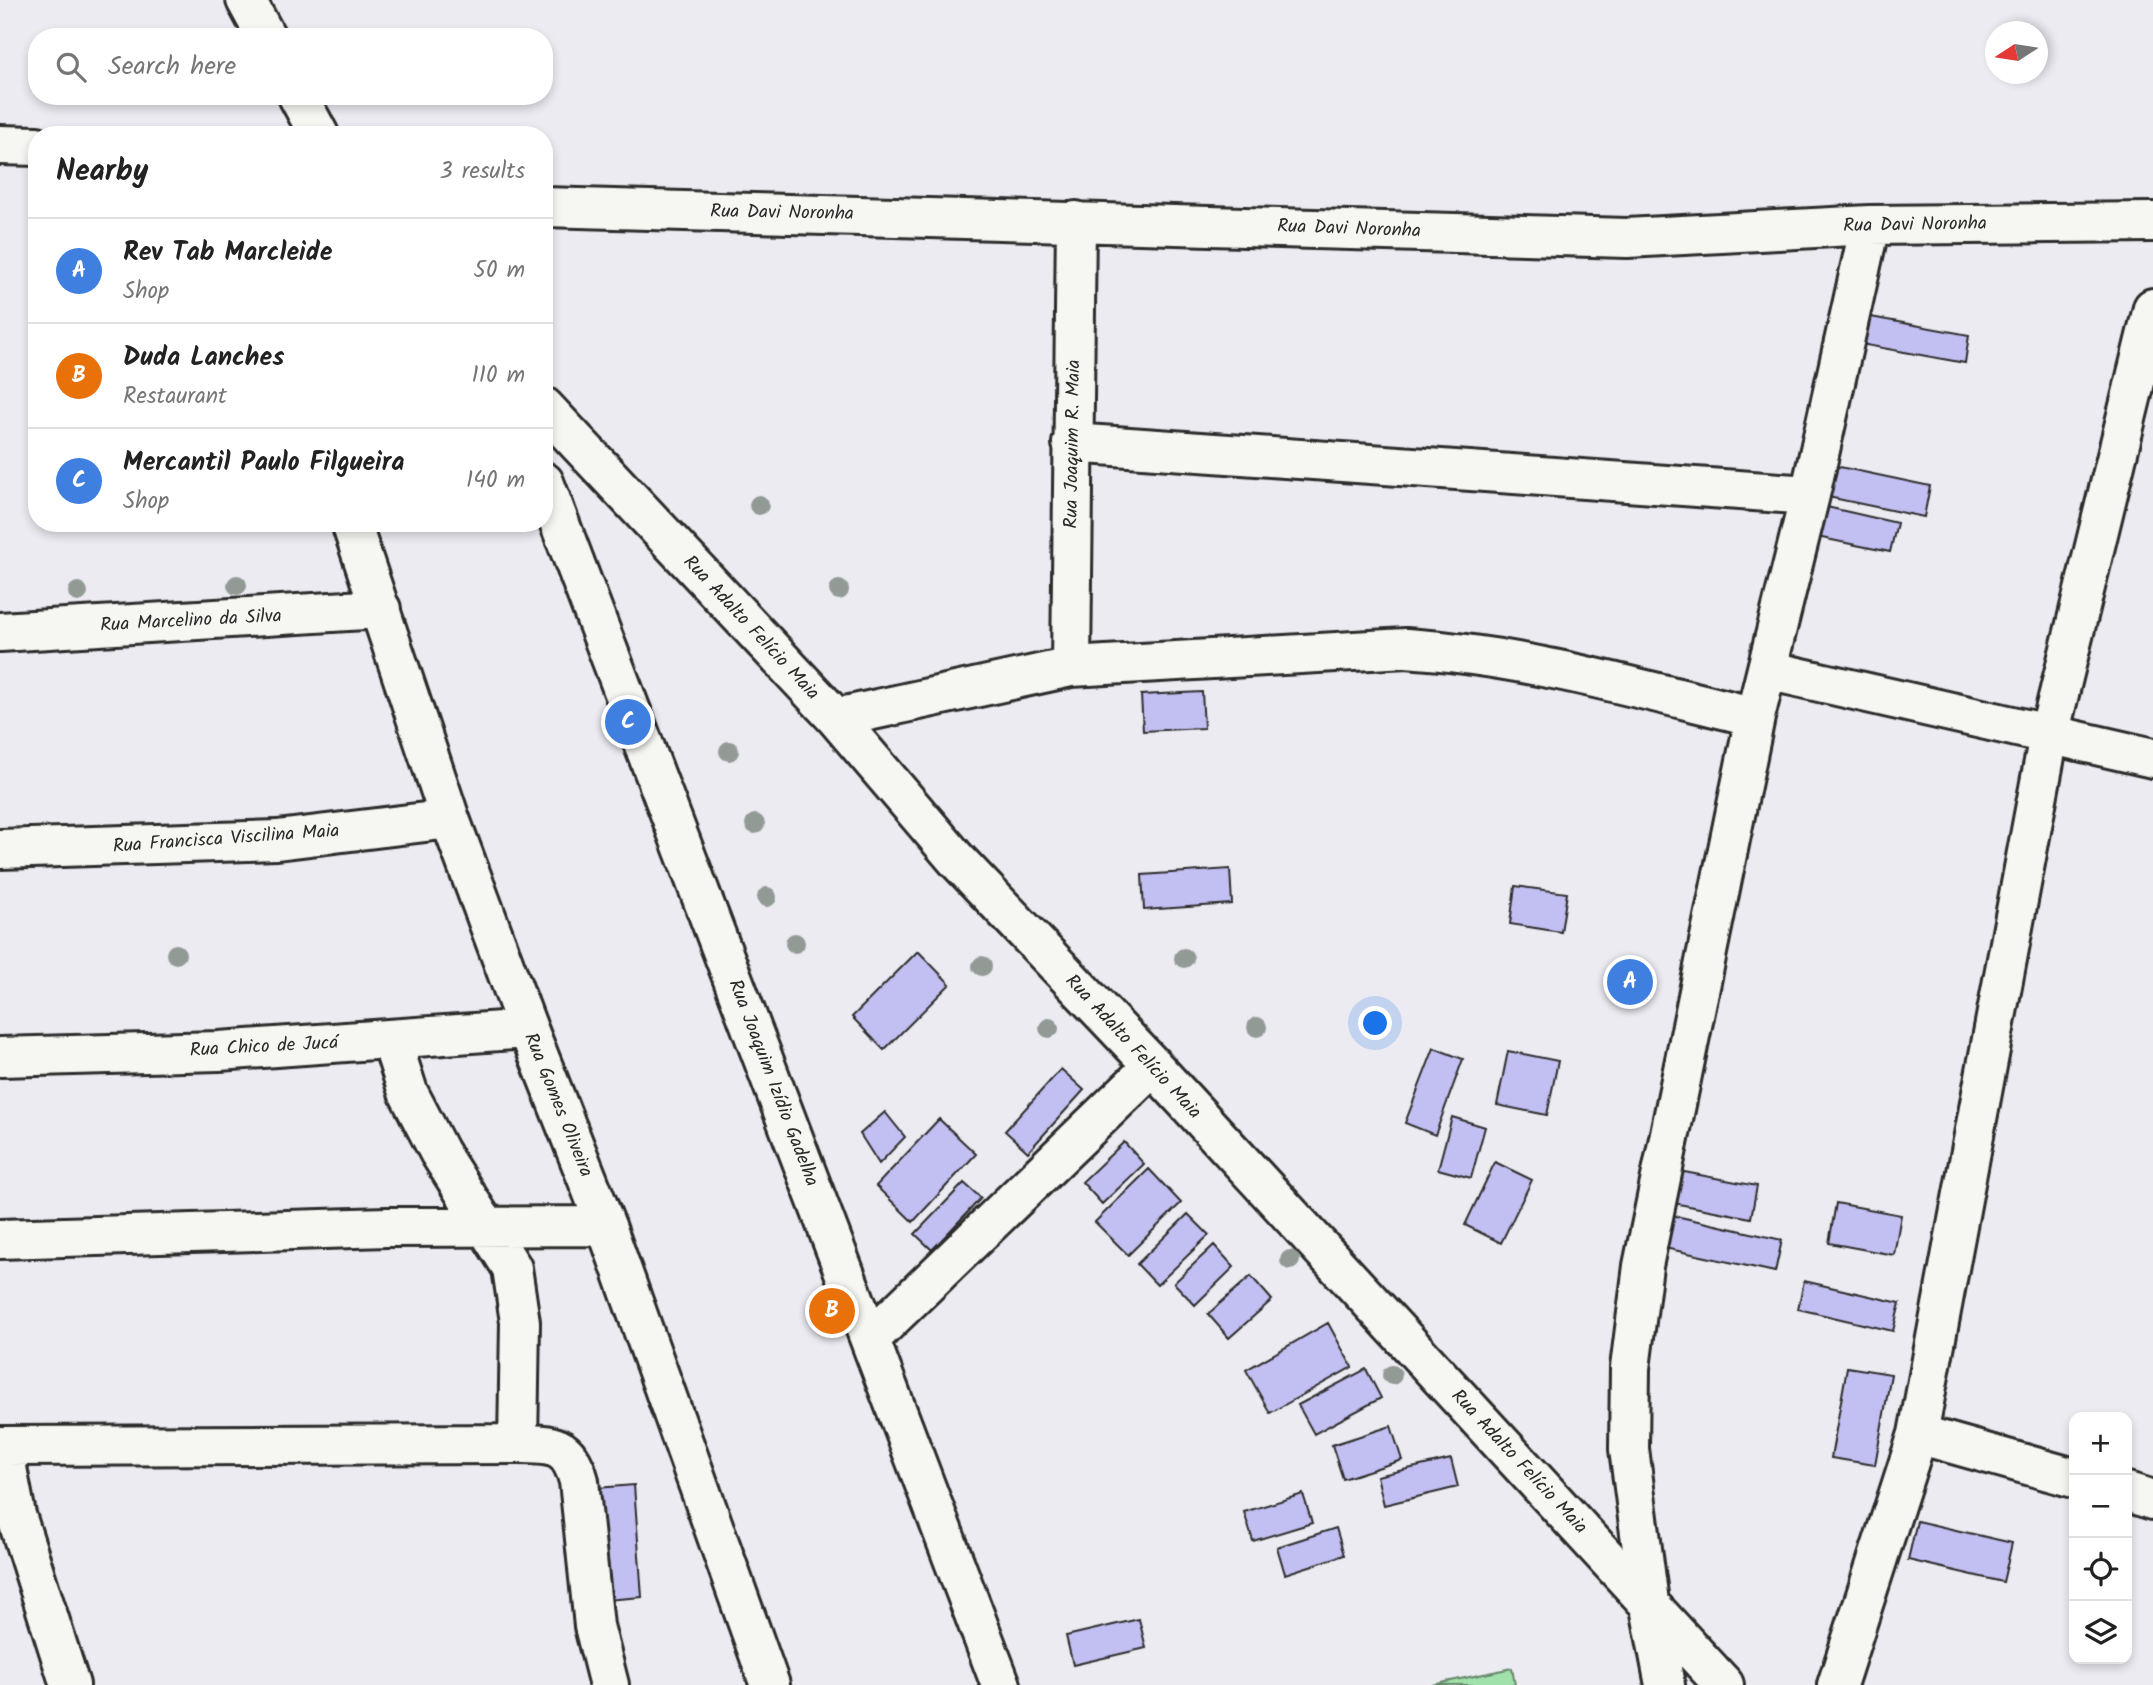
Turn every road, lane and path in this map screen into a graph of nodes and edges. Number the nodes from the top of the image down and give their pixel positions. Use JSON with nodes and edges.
{"nodes":[{"id":1,"x":246,"y":0,"type":"edge"},
{"id":2,"x":261,"y":28,"type":"edge"},
{"id":3,"x":303,"y":105,"type":"edge"},
{"id":4,"x":314,"y":126,"type":"edge"},
{"id":5,"x":0,"y":145,"type":"edge"},
{"id":6,"x":28,"y":146,"type":"edge"},
{"id":7,"x":553,"y":207,"type":"edge"},
{"id":8,"x":1076,"y":221,"type":"junction"},
{"id":9,"x":2153,"y":222,"type":"edge"},
{"id":10,"x":1870,"y":225,"type":"junction"},
{"id":11,"x":2153,"y":308,"type":"edge"},
{"id":12,"x":553,"y":417,"type":"edge"},
{"id":13,"x":1072,"y":443,"type":"junction"},
{"id":14,"x":1810,"y":495,"type":"junction"},
{"id":15,"x":553,"y":506,"type":"edge"},
{"id":16,"x":354,"y":532,"type":"edge"},
{"id":17,"x":381,"y":610,"type":"junction"},
{"id":18,"x":0,"y":632,"type":"edge"},
{"id":19,"x":1071,"y":667,"type":"junction"},
{"id":20,"x":1767,"y":670,"type":"junction"},
{"id":21,"x":1755,"y":717,"type":"junction"},
{"id":22,"x":836,"y":718,"type":"junction"},
{"id":23,"x":2049,"y":735,"type":"junction"},
{"id":24,"x":2153,"y":758,"type":"edge"},
{"id":25,"x":450,"y":819,"type":"junction"},
{"id":26,"x":0,"y":849,"type":"edge"},
{"id":27,"x":528,"y":1029,"type":"junction"},
{"id":28,"x":391,"y":1039,"type":"junction"},
{"id":29,"x":0,"y":1057,"type":"edge"},
{"id":30,"x":1153,"y":1066,"type":"junction"},
{"id":31,"x":606,"y":1226,"type":"junction"},
{"id":32,"x":488,"y":1227,"type":"junction"},
{"id":33,"x":0,"y":1239,"type":"edge"},
{"id":34,"x":870,"y":1339,"type":"junction"},
{"id":35,"x":1918,"y":1434,"type":"junction"},
{"id":36,"x":517,"y":1444,"type":"junction"},
{"id":37,"x":1,"y":1447,"type":"edge"},
{"id":38,"x":2069,"y":1477,"type":"edge"},
{"id":39,"x":2132,"y":1494,"type":"edge"},
{"id":40,"x":2153,"y":1500,"type":"edge"},
{"id":41,"x":1649,"y":1602,"type":"junction"},
{"id":42,"x":70,"y":1685,"type":"edge"},
{"id":43,"x":609,"y":1685,"type":"edge"},
{"id":44,"x":770,"y":1685,"type":"edge"},
{"id":45,"x":1001,"y":1685,"type":"edge"},
{"id":46,"x":1665,"y":1685,"type":"edge"},
{"id":47,"x":1724,"y":1685,"type":"edge"},
{"id":48,"x":1837,"y":1685,"type":"edge"}],
"edges":[{"from":1,"to":2,"type":"street"},
{"from":3,"to":4,"type":"street"},
{"from":5,"to":6,"type":"street"},
{"from":7,"to":8,"type":"street","name":"Rua Davi Noronha"},
{"from":8,"to":10,"type":"street","name":"Rua Davi Noronha"},
{"from":8,"to":13,"type":"street","name":"Rua Joaquim R. Maia"},
{"from":9,"to":10,"type":"street","name":"Rua Davi Noronha"},
{"from":10,"to":14,"type":"street"},
{"from":11,"to":23,"type":"street"},
{"from":12,"to":22,"type":"street","name":"Rua Adalto Felício Maia"},
{"from":13,"to":14,"type":"street"},
{"from":13,"to":19,"type":"street","name":"Rua Joaquim R. Maia"},
{"from":14,"to":20,"type":"street"},
{"from":15,"to":34,"type":"street","name":"Rua Joaquim Izídio Gadelha"},
{"from":16,"to":17,"type":"street","name":"Rua Gomes Oliveira"},
{"from":17,"to":18,"type":"street","name":"Rua Marcelino da Silva"},
{"from":17,"to":25,"type":"street","name":"Rua Gomes Oliveira"},
{"from":19,"to":21,"type":"street"},
{"from":19,"to":22,"type":"street"},
{"from":20,"to":21,"type":"street"},
{"from":20,"to":23,"type":"street"},
{"from":21,"to":41,"type":"street"},
{"from":22,"to":30,"type":"street","name":"Rua Adalto Felício Maia"},
{"from":23,"to":24,"type":"street"},
{"from":23,"to":35,"type":"street"},
{"from":25,"to":26,"type":"street","name":"Rua Francisca Viscilina Maia"},
{"from":25,"to":27,"type":"street","name":"Rua Gomes Oliveira"},
{"from":27,"to":28,"type":"street","name":"Rua Chico de Jucá"},
{"from":27,"to":31,"type":"street","name":"Rua Gomes Oliveira"},
{"from":28,"to":29,"type":"street","name":"Rua Chico de Jucá"},
{"from":28,"to":32,"type":"street"},
{"from":30,"to":34,"type":"street"},
{"from":30,"to":41,"type":"street","name":"Rua Adalto Felício Maia"},
{"from":31,"to":32,"type":"street"},
{"from":31,"to":44,"type":"street","name":"Rua Gomes Oliveira"},
{"from":32,"to":33,"type":"street"},
{"from":32,"to":36,"type":"street"},
{"from":34,"to":45,"type":"street","name":"Rua Joaquim Izídio Gadelha"},
{"from":35,"to":38,"type":"street"},
{"from":35,"to":48,"type":"street"},
{"from":36,"to":37,"type":"street"},
{"from":36,"to":43,"type":"street"},
{"from":37,"to":42,"type":"street"},
{"from":39,"to":40,"type":"street"},
{"from":41,"to":46,"type":"street"},
{"from":41,"to":47,"type":"street","name":"Rua Adalto Felício Maia"}]}
